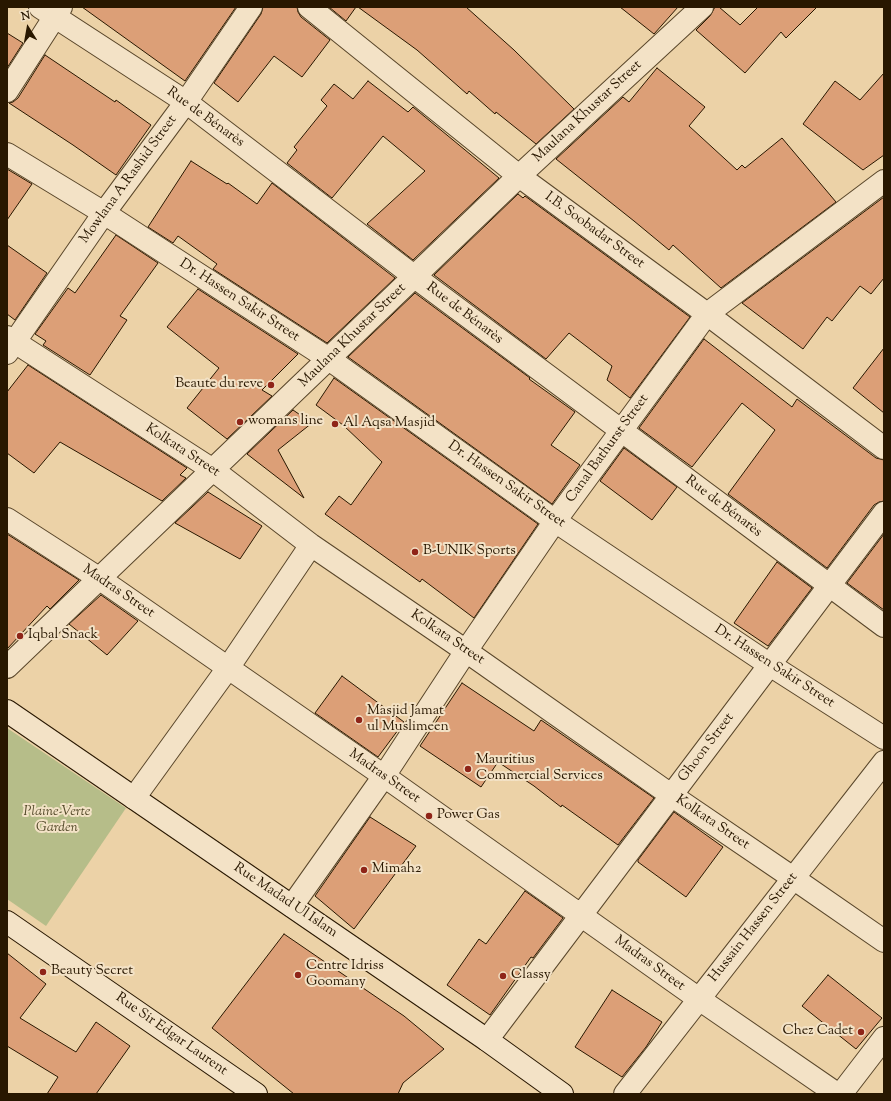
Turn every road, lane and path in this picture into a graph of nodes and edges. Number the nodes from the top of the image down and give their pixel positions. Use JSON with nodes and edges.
{"nodes":[{"id":1,"x":251,"y":7,"type":"edge"},
{"id":2,"x":309,"y":7,"type":"edge"},
{"id":3,"x":702,"y":7,"type":"edge"},
{"id":4,"x":52,"y":10,"type":"edge"},
{"id":5,"x":7,"y":91,"type":"edge"},
{"id":6,"x":186,"y":102,"type":"junction"},
{"id":7,"x":7,"y":154,"type":"edge"},
{"id":8,"x":519,"y":176,"type":"junction"},
{"id":9,"x":884,"y":181,"type":"edge"},
{"id":10,"x":104,"y":213,"type":"junction"},
{"id":11,"x":414,"y":277,"type":"junction"},
{"id":12,"x":707,"y":314,"type":"junction"},
{"id":13,"x":9,"y":344,"type":"edge"},
{"id":14,"x":329,"y":359,"type":"junction"},
{"id":15,"x":620,"y":431,"type":"junction"},
{"id":16,"x":884,"y":448,"type":"edge"},
{"id":17,"x":213,"y":470,"type":"junction"},
{"id":18,"x":884,"y":513,"type":"edge"},
{"id":19,"x":7,"y":519,"type":"edge"},
{"id":20,"x":555,"y":521,"type":"junction"},
{"id":21,"x":311,"y":545,"type":"junction"},
{"id":22,"x":100,"y":579,"type":"junction"},
{"id":23,"x":828,"y":586,"type":"junction"},
{"id":24,"x":884,"y":626,"type":"edge"},
{"id":25,"x":466,"y":651,"type":"junction"},
{"id":26,"x":770,"y":665,"type":"junction"},
{"id":27,"x":7,"y":667,"type":"edge"},
{"id":28,"x":228,"y":668,"type":"junction"},
{"id":29,"x":7,"y":711,"type":"edge"},
{"id":30,"x":884,"y":738,"type":"edge"},
{"id":31,"x":884,"y":762,"type":"edge"},
{"id":32,"x":384,"y":776,"type":"junction"},
{"id":33,"x":671,"y":795,"type":"junction"},
{"id":34,"x":134,"y":798,"type":"junction"},
{"id":35,"x":793,"y":878,"type":"junction"},
{"id":36,"x":292,"y":906,"type":"junction"},
{"id":37,"x":581,"y":915,"type":"junction"},
{"id":38,"x":7,"y":922,"type":"edge"},
{"id":39,"x":884,"y":942,"type":"edge"},
{"id":40,"x":699,"y":999,"type":"junction"},
{"id":41,"x":884,"y":1038,"type":"edge"},
{"id":42,"x":487,"y":1040,"type":"junction"},
{"id":43,"x":256,"y":1094,"type":"edge"},
{"id":44,"x":562,"y":1094,"type":"edge"},
{"id":45,"x":624,"y":1094,"type":"edge"},
{"id":46,"x":837,"y":1094,"type":"edge"},
{"id":47,"x":841,"y":1094,"type":"edge"}],
"edges":[{"from":1,"to":6,"type":"street","name":"Mowlana A.Rashid Street"},
{"from":2,"to":8,"type":"street","name":"I.B. Soobadar Street"},
{"from":3,"to":8,"type":"street","name":"Maulana Khustar Street"},
{"from":4,"to":5,"type":"street"},
{"from":4,"to":6,"type":"street","name":"Rue de Bénarès"},
{"from":6,"to":10,"type":"street","name":"Mowlana A.Rashid Street"},
{"from":6,"to":11,"type":"street","name":"Rue de Bénarès"},
{"from":7,"to":10,"type":"street","name":"Dr. Hassen Sakir Street"},
{"from":8,"to":11,"type":"street","name":"Maulana Khustar Street"},
{"from":8,"to":12,"type":"street","name":"I.B. Soobadar Street"},
{"from":9,"to":12,"type":"street","name":"Canal Bathurst Street"},
{"from":10,"to":13,"type":"street","name":"Mowlana A.Rashid Street"},
{"from":10,"to":14,"type":"street","name":"Dr. Hassen Sakir Street"},
{"from":11,"to":14,"type":"street","name":"Maulana Khustar Street"},
{"from":11,"to":15,"type":"street","name":"Rue de Bénarès"},
{"from":12,"to":15,"type":"street","name":"Canal Bathurst Street"},
{"from":12,"to":16,"type":"street","name":"I.B. Soobadar Street"},
{"from":13,"to":17,"type":"street","name":"Kolkata Street"},
{"from":14,"to":17,"type":"street","name":"Maulana Khustar Street"},
{"from":14,"to":20,"type":"street","name":"Dr. Hassen Sakir Street"},
{"from":15,"to":20,"type":"street","name":"Canal Bathurst Street"},
{"from":15,"to":23,"type":"street","name":"Rue de Bénarès"},
{"from":17,"to":21,"type":"street","name":"Kolkata Street"},
{"from":17,"to":22,"type":"street","name":"Maulana Khustar Street"},
{"from":18,"to":23,"type":"street","name":"Ghoon Street"},
{"from":19,"to":22,"type":"street","name":"Madras Street"},
{"from":20,"to":25,"type":"street","name":"Canal Bathurst Street"},
{"from":20,"to":26,"type":"street","name":"Dr. Hassen Sakir Street"},
{"from":21,"to":25,"type":"street","name":"Kolkata Street"},
{"from":21,"to":28,"type":"street"},
{"from":22,"to":27,"type":"street","name":"Maulana Khustar Street"},
{"from":22,"to":28,"type":"street","name":"Madras Street"},
{"from":23,"to":24,"type":"street","name":"Rue de Bénarès"},
{"from":23,"to":26,"type":"street","name":"Ghoon Street"},
{"from":25,"to":32,"type":"street","name":"Canal Bathurst Street"},
{"from":25,"to":33,"type":"street","name":"Kolkata Street"},
{"from":26,"to":30,"type":"street","name":"Dr. Hassen Sakir Street"},
{"from":26,"to":33,"type":"street","name":"Ghoon Street"},
{"from":28,"to":32,"type":"street","name":"Madras Street"},
{"from":28,"to":34,"type":"street"},
{"from":29,"to":34,"type":"street","name":"Rue Madad Ul Islam"},
{"from":31,"to":35,"type":"street","name":"Hussain Hassen Street"},
{"from":32,"to":36,"type":"street","name":"Canal Bathurst Street"},
{"from":32,"to":37,"type":"street","name":"Madras Street"},
{"from":33,"to":35,"type":"street","name":"Kolkata Street"},
{"from":33,"to":37,"type":"street","name":"Ghoon Street"},
{"from":34,"to":36,"type":"street","name":"Rue Madad Ul Islam"},
{"from":35,"to":39,"type":"street","name":"Kolkata Street"},
{"from":35,"to":40,"type":"street","name":"Hussain Hassen Street"},
{"from":36,"to":42,"type":"street","name":"Rue Madad Ul Islam"},
{"from":37,"to":40,"type":"street","name":"Madras Street"},
{"from":37,"to":42,"type":"street","name":"Ghoon Street"},
{"from":38,"to":43,"type":"street","name":"Rue Sir Edgar Laurent"},
{"from":40,"to":45,"type":"street","name":"Hussain Hassen Street"},
{"from":40,"to":46,"type":"street","name":"Madras Street"},
{"from":41,"to":47,"type":"street"},
{"from":42,"to":44,"type":"street","name":"Rue Madad Ul Islam"}]}
